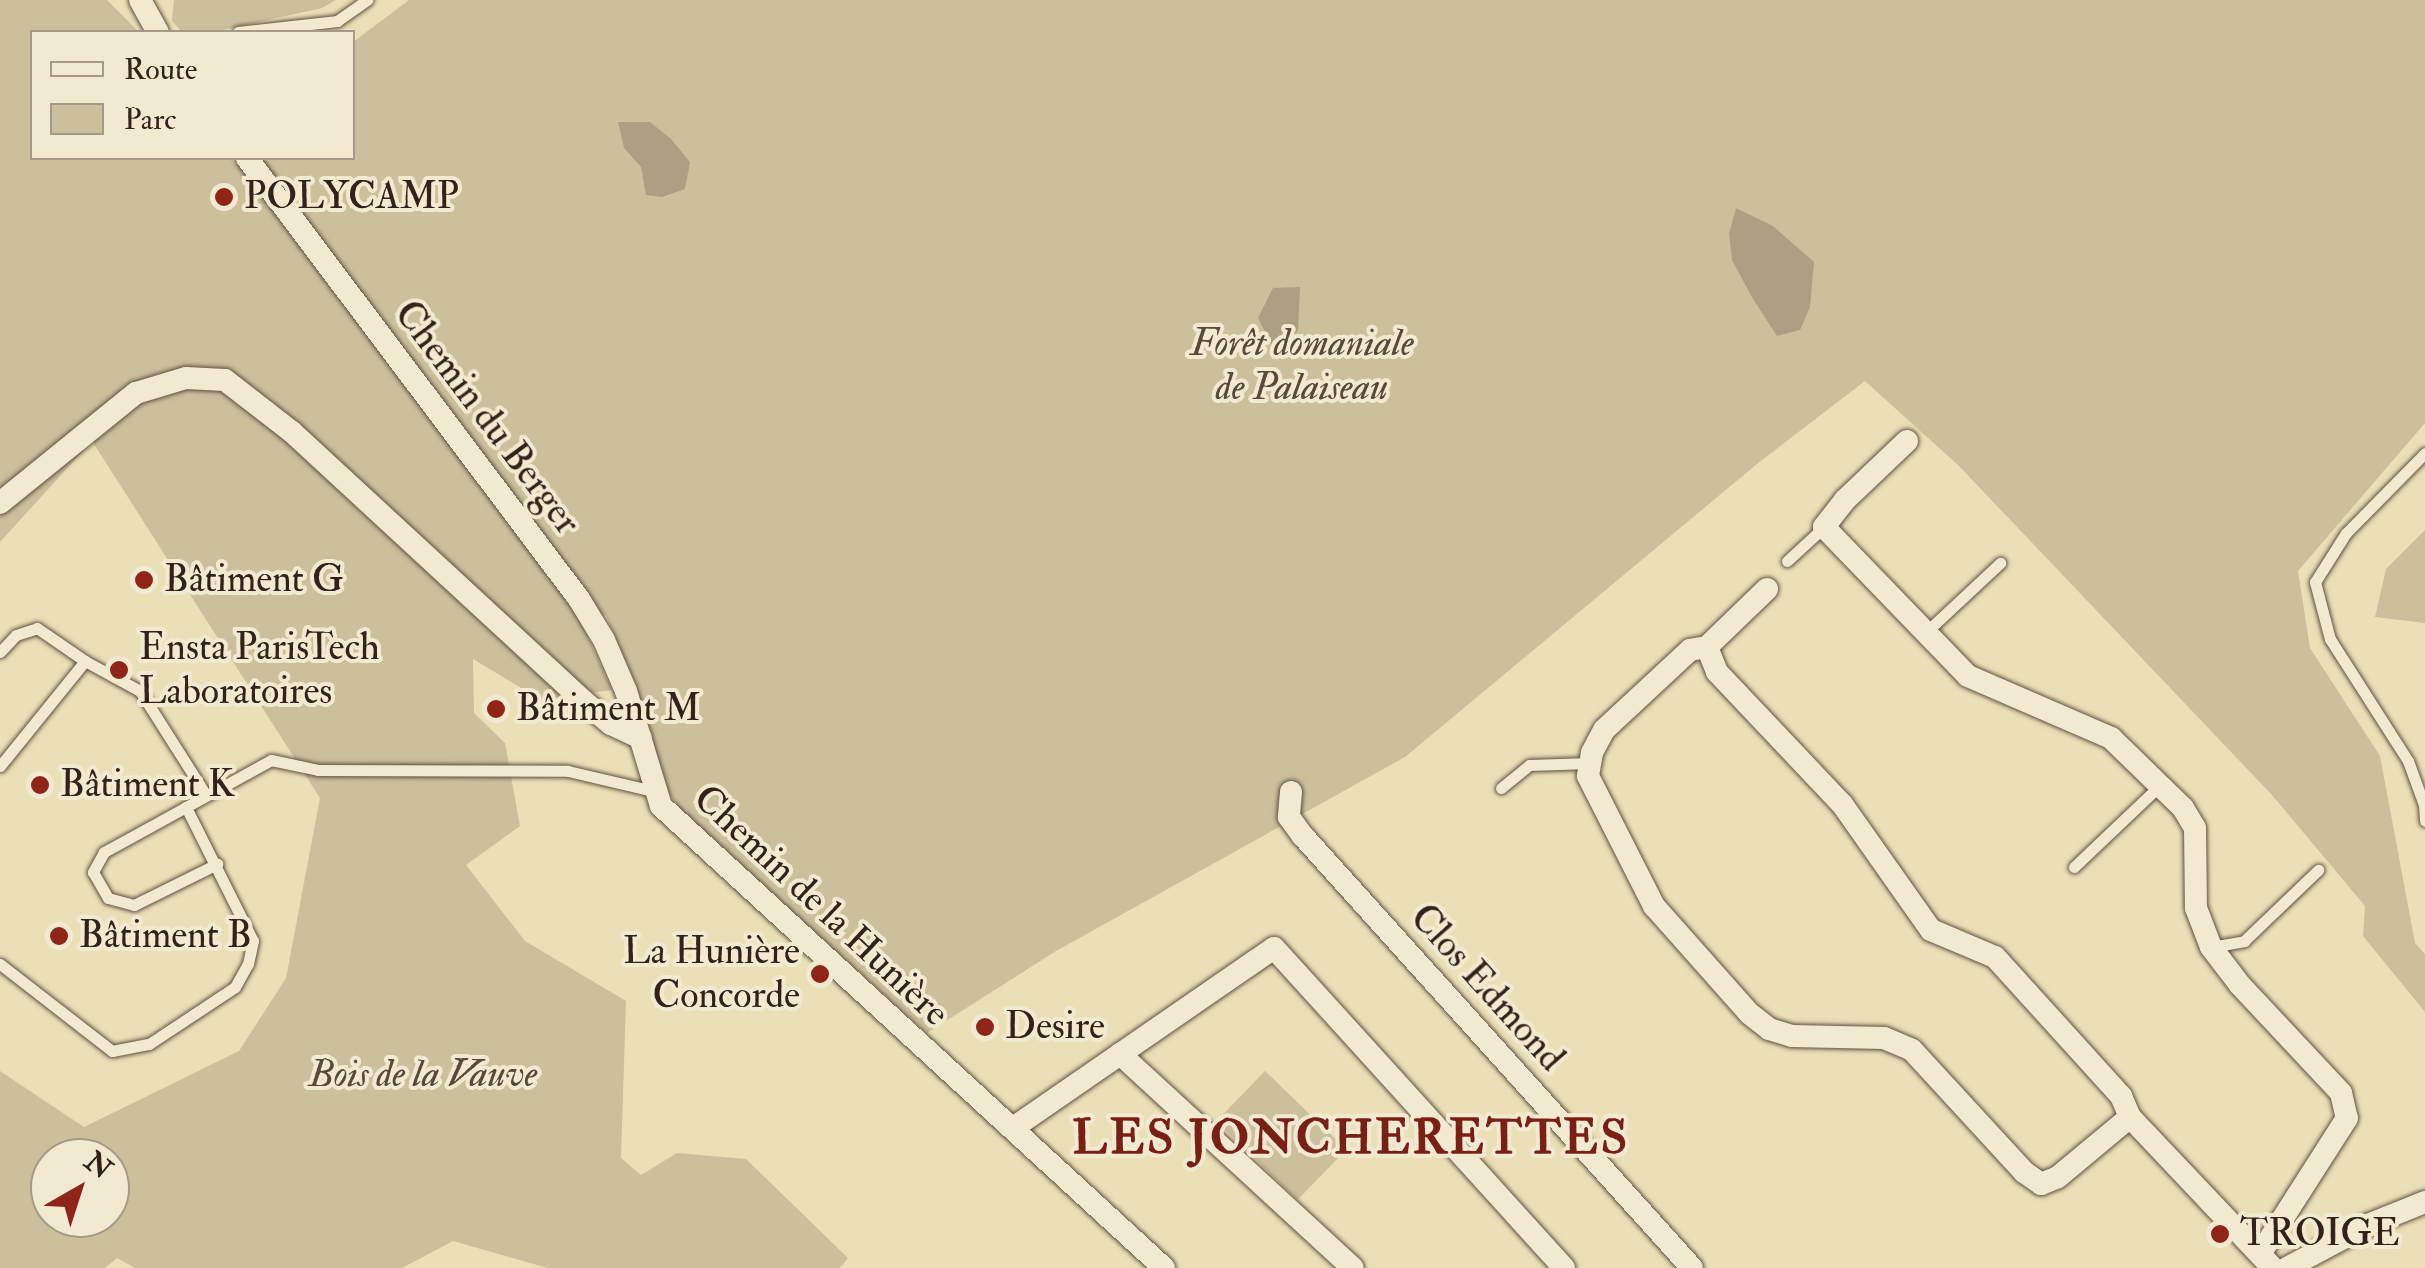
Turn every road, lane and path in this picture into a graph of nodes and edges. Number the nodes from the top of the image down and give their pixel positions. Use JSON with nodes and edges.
{"nodes":[{"id":1,"x":140,"y":0,"type":"edge"},
{"id":2,"x":367,"y":0,"type":"edge"},
{"id":3,"x":157,"y":30,"type":"edge"},
{"id":4,"x":256,"y":30,"type":"edge"},
{"id":5,"x":250,"y":160,"type":"edge"},
{"id":6,"x":1907,"y":441,"type":"dead end"},
{"id":7,"x":2425,"y":453,"type":"edge"},
{"id":8,"x":0,"y":503,"type":"edge"},
{"id":9,"x":1824,"y":527,"type":"junction"},
{"id":10,"x":1787,"y":562,"type":"dead end"},
{"id":11,"x":2000,"y":563,"type":"dead end"},
{"id":12,"x":1767,"y":589,"type":"dead end"},
{"id":13,"x":1926,"y":633,"type":"junction"},
{"id":14,"x":1706,"y":647,"type":"junction"},
{"id":15,"x":0,"y":652,"type":"edge"},
{"id":16,"x":84,"y":661,"type":"junction"},
{"id":17,"x":642,"y":738,"type":"junction"},
{"id":18,"x":1590,"y":763,"type":"junction"},
{"id":19,"x":0,"y":766,"type":"edge"},
{"id":20,"x":2160,"y":786,"type":"junction"},
{"id":21,"x":1502,"y":788,"type":"dead end"},
{"id":22,"x":653,"y":790,"type":"junction"},
{"id":23,"x":1291,"y":792,"type":"dead end"},
{"id":24,"x":206,"y":795,"type":"junction"},
{"id":25,"x":186,"y":807,"type":"junction"},
{"id":26,"x":2425,"y":821,"type":"edge"},
{"id":27,"x":218,"y":864,"type":"junction"},
{"id":28,"x":2074,"y":868,"type":"dead end"},
{"id":29,"x":2318,"y":870,"type":"dead end"},
{"id":30,"x":2211,"y":946,"type":"junction"},
{"id":31,"x":0,"y":964,"type":"edge"},
{"id":32,"x":1120,"y":1054,"type":"junction"},
{"id":33,"x":2130,"y":1118,"type":"junction"},
{"id":34,"x":1012,"y":1128,"type":"junction"},
{"id":35,"x":2425,"y":1202,"type":"edge"},
{"id":36,"x":2266,"y":1261,"type":"edge"},
{"id":37,"x":1164,"y":1268,"type":"edge"},
{"id":38,"x":1353,"y":1268,"type":"edge"},
{"id":39,"x":1564,"y":1268,"type":"edge"},
{"id":40,"x":1692,"y":1268,"type":"edge"},
{"id":41,"x":2287,"y":1268,"type":"edge"}],
"edges":[{"from":1,"to":3,"type":"street"},
{"from":2,"to":4,"type":"lane"},
{"from":5,"to":17,"type":"street","name":"Chemin du Berger"},
{"from":6,"to":9,"type":"street"},
{"from":7,"to":26,"type":"lane"},
{"from":8,"to":17,"type":"street"},
{"from":9,"to":10,"type":"lane"},
{"from":9,"to":13,"type":"street"},
{"from":11,"to":13,"type":"lane"},
{"from":12,"to":14,"type":"street"},
{"from":13,"to":20,"type":"street"},
{"from":14,"to":18,"type":"street"},
{"from":14,"to":33,"type":"street"},
{"from":15,"to":16,"type":"lane"},
{"from":16,"to":19,"type":"lane"},
{"from":16,"to":24,"type":"lane"},
{"from":17,"to":22,"type":"street","name":"Chemin de la Hunière"},
{"from":18,"to":21,"type":"lane"},
{"from":18,"to":33,"type":"street"},
{"from":20,"to":28,"type":"lane"},
{"from":20,"to":30,"type":"street"},
{"from":22,"to":24,"type":"lane"},
{"from":22,"to":34,"type":"street","name":"Chemin de la Hunière"},
{"from":23,"to":40,"type":"street","name":"Clos Edmond"},
{"from":24,"to":25,"type":"lane"},
{"from":25,"to":27,"type":"lane"},
{"from":25,"to":27,"type":"lane"},
{"from":27,"to":31,"type":"lane"},
{"from":29,"to":30,"type":"lane"},
{"from":30,"to":36,"type":"street"},
{"from":32,"to":34,"type":"street"},
{"from":32,"to":38,"type":"street"},
{"from":32,"to":39,"type":"street"},
{"from":33,"to":36,"type":"street"},
{"from":34,"to":37,"type":"street","name":"Chemin de la Hunière"},
{"from":35,"to":41,"type":"street"}]}
